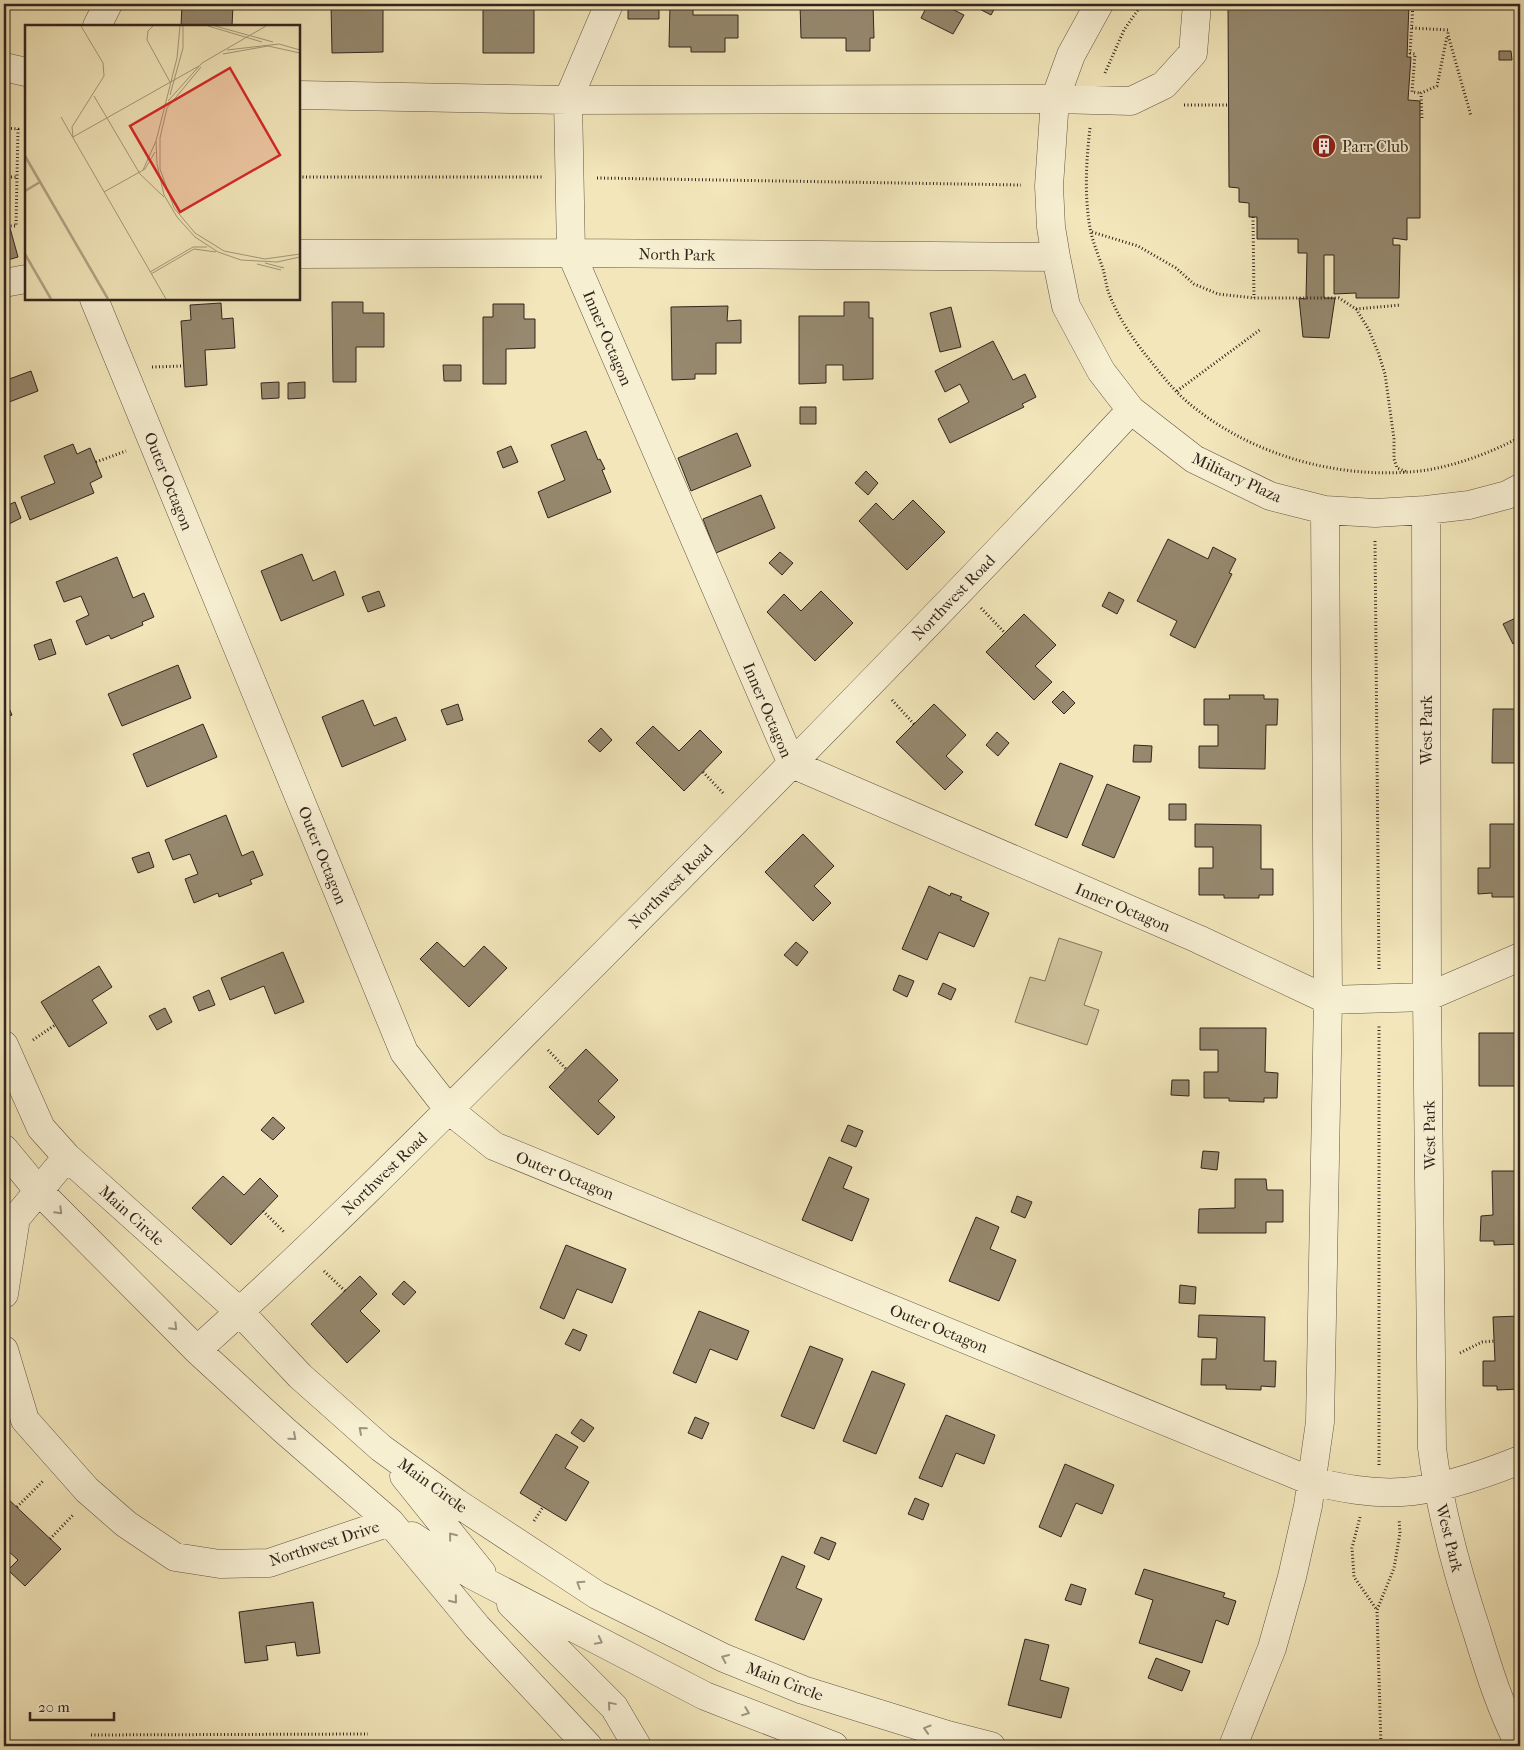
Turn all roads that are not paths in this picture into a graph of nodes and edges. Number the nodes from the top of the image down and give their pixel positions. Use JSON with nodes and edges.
{"nodes":[{"id":1,"x":108,"y":4,"type":"edge"},
{"id":2,"x":609,"y":4,"type":"edge"},
{"id":3,"x":1099,"y":4,"type":"edge"},
{"id":4,"x":1197,"y":4,"type":"edge"},
{"id":5,"x":98,"y":25,"type":"edge"},
{"id":6,"x":4,"y":67,"type":"edge"},
{"id":7,"x":25,"y":72,"type":"edge"},
{"id":8,"x":300,"y":95,"type":"edge"},
{"id":9,"x":1055,"y":99,"type":"junction"},
{"id":10,"x":568,"y":100,"type":"junction"},
{"id":11,"x":571,"y":253,"type":"junction"},
{"id":12,"x":300,"y":254,"type":"edge"},
{"id":13,"x":1056,"y":257,"type":"junction"},
{"id":14,"x":25,"y":279,"type":"edge"},
{"id":15,"x":4,"y":283,"type":"edge"},
{"id":16,"x":94,"y":300,"type":"edge"},
{"id":17,"x":1131,"y":410,"type":"junction"},
{"id":18,"x":1520,"y":488,"type":"edge"},
{"id":19,"x":1325,"y":510,"type":"junction"},
{"id":20,"x":1426,"y":510,"type":"junction"},
{"id":21,"x":792,"y":764,"type":"junction"},
{"id":22,"x":1520,"y":957,"type":"edge"},
{"id":23,"x":1427,"y":996,"type":"junction"},
{"id":24,"x":1328,"y":1000,"type":"junction"},
{"id":25,"x":4,"y":1045,"type":"edge"},
{"id":26,"x":4,"y":1090,"type":"edge"},
{"id":27,"x":449,"y":1110,"type":"junction"},
{"id":28,"x":41,"y":1128,"type":"junction"},
{"id":29,"x":4,"y":1149,"type":"edge"},
{"id":30,"x":67,"y":1157,"type":"junction"},
{"id":31,"x":38,"y":1190,"type":"junction"},
{"id":32,"x":4,"y":1294,"type":"edge"},
{"id":33,"x":240,"y":1312,"type":"junction"},
{"id":34,"x":4,"y":1350,"type":"edge"},
{"id":35,"x":197,"y":1350,"type":"junction"},
{"id":36,"x":382,"y":1448,"type":"junction"},
{"id":37,"x":1520,"y":1460,"type":"edge"},
{"id":38,"x":1311,"y":1481,"type":"junction"},
{"id":39,"x":1437,"y":1486,"type":"junction"},
{"id":40,"x":390,"y":1522,"type":"junction"},
{"id":41,"x":492,"y":1585,"type":"junction"},
{"id":42,"x":588,"y":1746,"type":"edge"},
{"id":43,"x":637,"y":1746,"type":"edge"},
{"id":44,"x":834,"y":1746,"type":"edge"},
{"id":45,"x":991,"y":1746,"type":"edge"},
{"id":46,"x":1233,"y":1746,"type":"edge"},
{"id":47,"x":1520,"y":1746,"type":"edge"}],
"edges":[{"from":1,"to":5,"type":"street"},
{"from":2,"to":10,"type":"street","name":"Inner Octagon"},
{"from":3,"to":9,"type":"street","name":"Military Plaza"},
{"from":4,"to":9,"type":"street"},
{"from":6,"to":7,"type":"street"},
{"from":8,"to":10,"type":"street"},
{"from":9,"to":10,"type":"street"},
{"from":9,"to":13,"type":"street","name":"Military Plaza"},
{"from":10,"to":11,"type":"street","name":"Inner Octagon"},
{"from":11,"to":12,"type":"street","name":"North Park"},
{"from":11,"to":13,"type":"street","name":"North Park"},
{"from":11,"to":21,"type":"street","name":"Inner Octagon"},
{"from":13,"to":17,"type":"street","name":"Military Plaza"},
{"from":14,"to":15,"type":"street"},
{"from":16,"to":27,"type":"street","name":"Outer Octagon"},
{"from":17,"to":19,"type":"street","name":"Military Plaza"},
{"from":17,"to":21,"type":"street","name":"Northwest Road"},
{"from":18,"to":20,"type":"street","name":"Military Plaza"},
{"from":19,"to":20,"type":"street","name":"Military Plaza"},
{"from":19,"to":24,"type":"street"},
{"from":20,"to":23,"type":"street","name":"West Park"},
{"from":21,"to":24,"type":"street","name":"Inner Octagon"},
{"from":21,"to":27,"type":"street","name":"Northwest Road"},
{"from":22,"to":23,"type":"street","name":"Inner Octagon"},
{"from":23,"to":24,"type":"street","name":"Inner Octagon"},
{"from":23,"to":39,"type":"street","name":"West Park"},
{"from":24,"to":38,"type":"street"},
{"from":25,"to":28,"type":"street","name":"Main Circle"},
{"from":26,"to":28,"type":"street"},
{"from":27,"to":33,"type":"street","name":"Northwest Road"},
{"from":27,"to":38,"type":"street","name":"Outer Octagon"},
{"from":28,"to":30,"type":"street","name":"Main Circle"},
{"from":29,"to":31,"type":"street","name":"Northwest Drive"},
{"from":30,"to":31,"type":"street"},
{"from":30,"to":33,"type":"street","name":"Main Circle"},
{"from":31,"to":32,"type":"street"},
{"from":31,"to":35,"type":"street","name":"Northwest Drive","one_way":true},
{"from":33,"to":35,"type":"street","name":"Northwest Road"},
{"from":36,"to":33,"type":"street","name":"Main Circle","one_way":true},
{"from":34,"to":40,"type":"street","name":"Northwest Drive"},
{"from":35,"to":40,"type":"street","name":"Northwest Drive","one_way":true},
{"from":41,"to":36,"type":"street","one_way":true},
{"from":45,"to":36,"type":"street","name":"Main Circle","one_way":true},
{"from":37,"to":39,"type":"street","name":"Outer Octagon"},
{"from":38,"to":39,"type":"street","name":"Outer Octagon"},
{"from":38,"to":46,"type":"street"},
{"from":39,"to":47,"type":"street","name":"West Park"},
{"from":40,"to":41,"type":"street"},
{"from":40,"to":42,"type":"street","name":"Northwest Drive","one_way":true},
{"from":43,"to":41,"type":"street","one_way":true},
{"from":41,"to":44,"type":"street","one_way":true}]}
